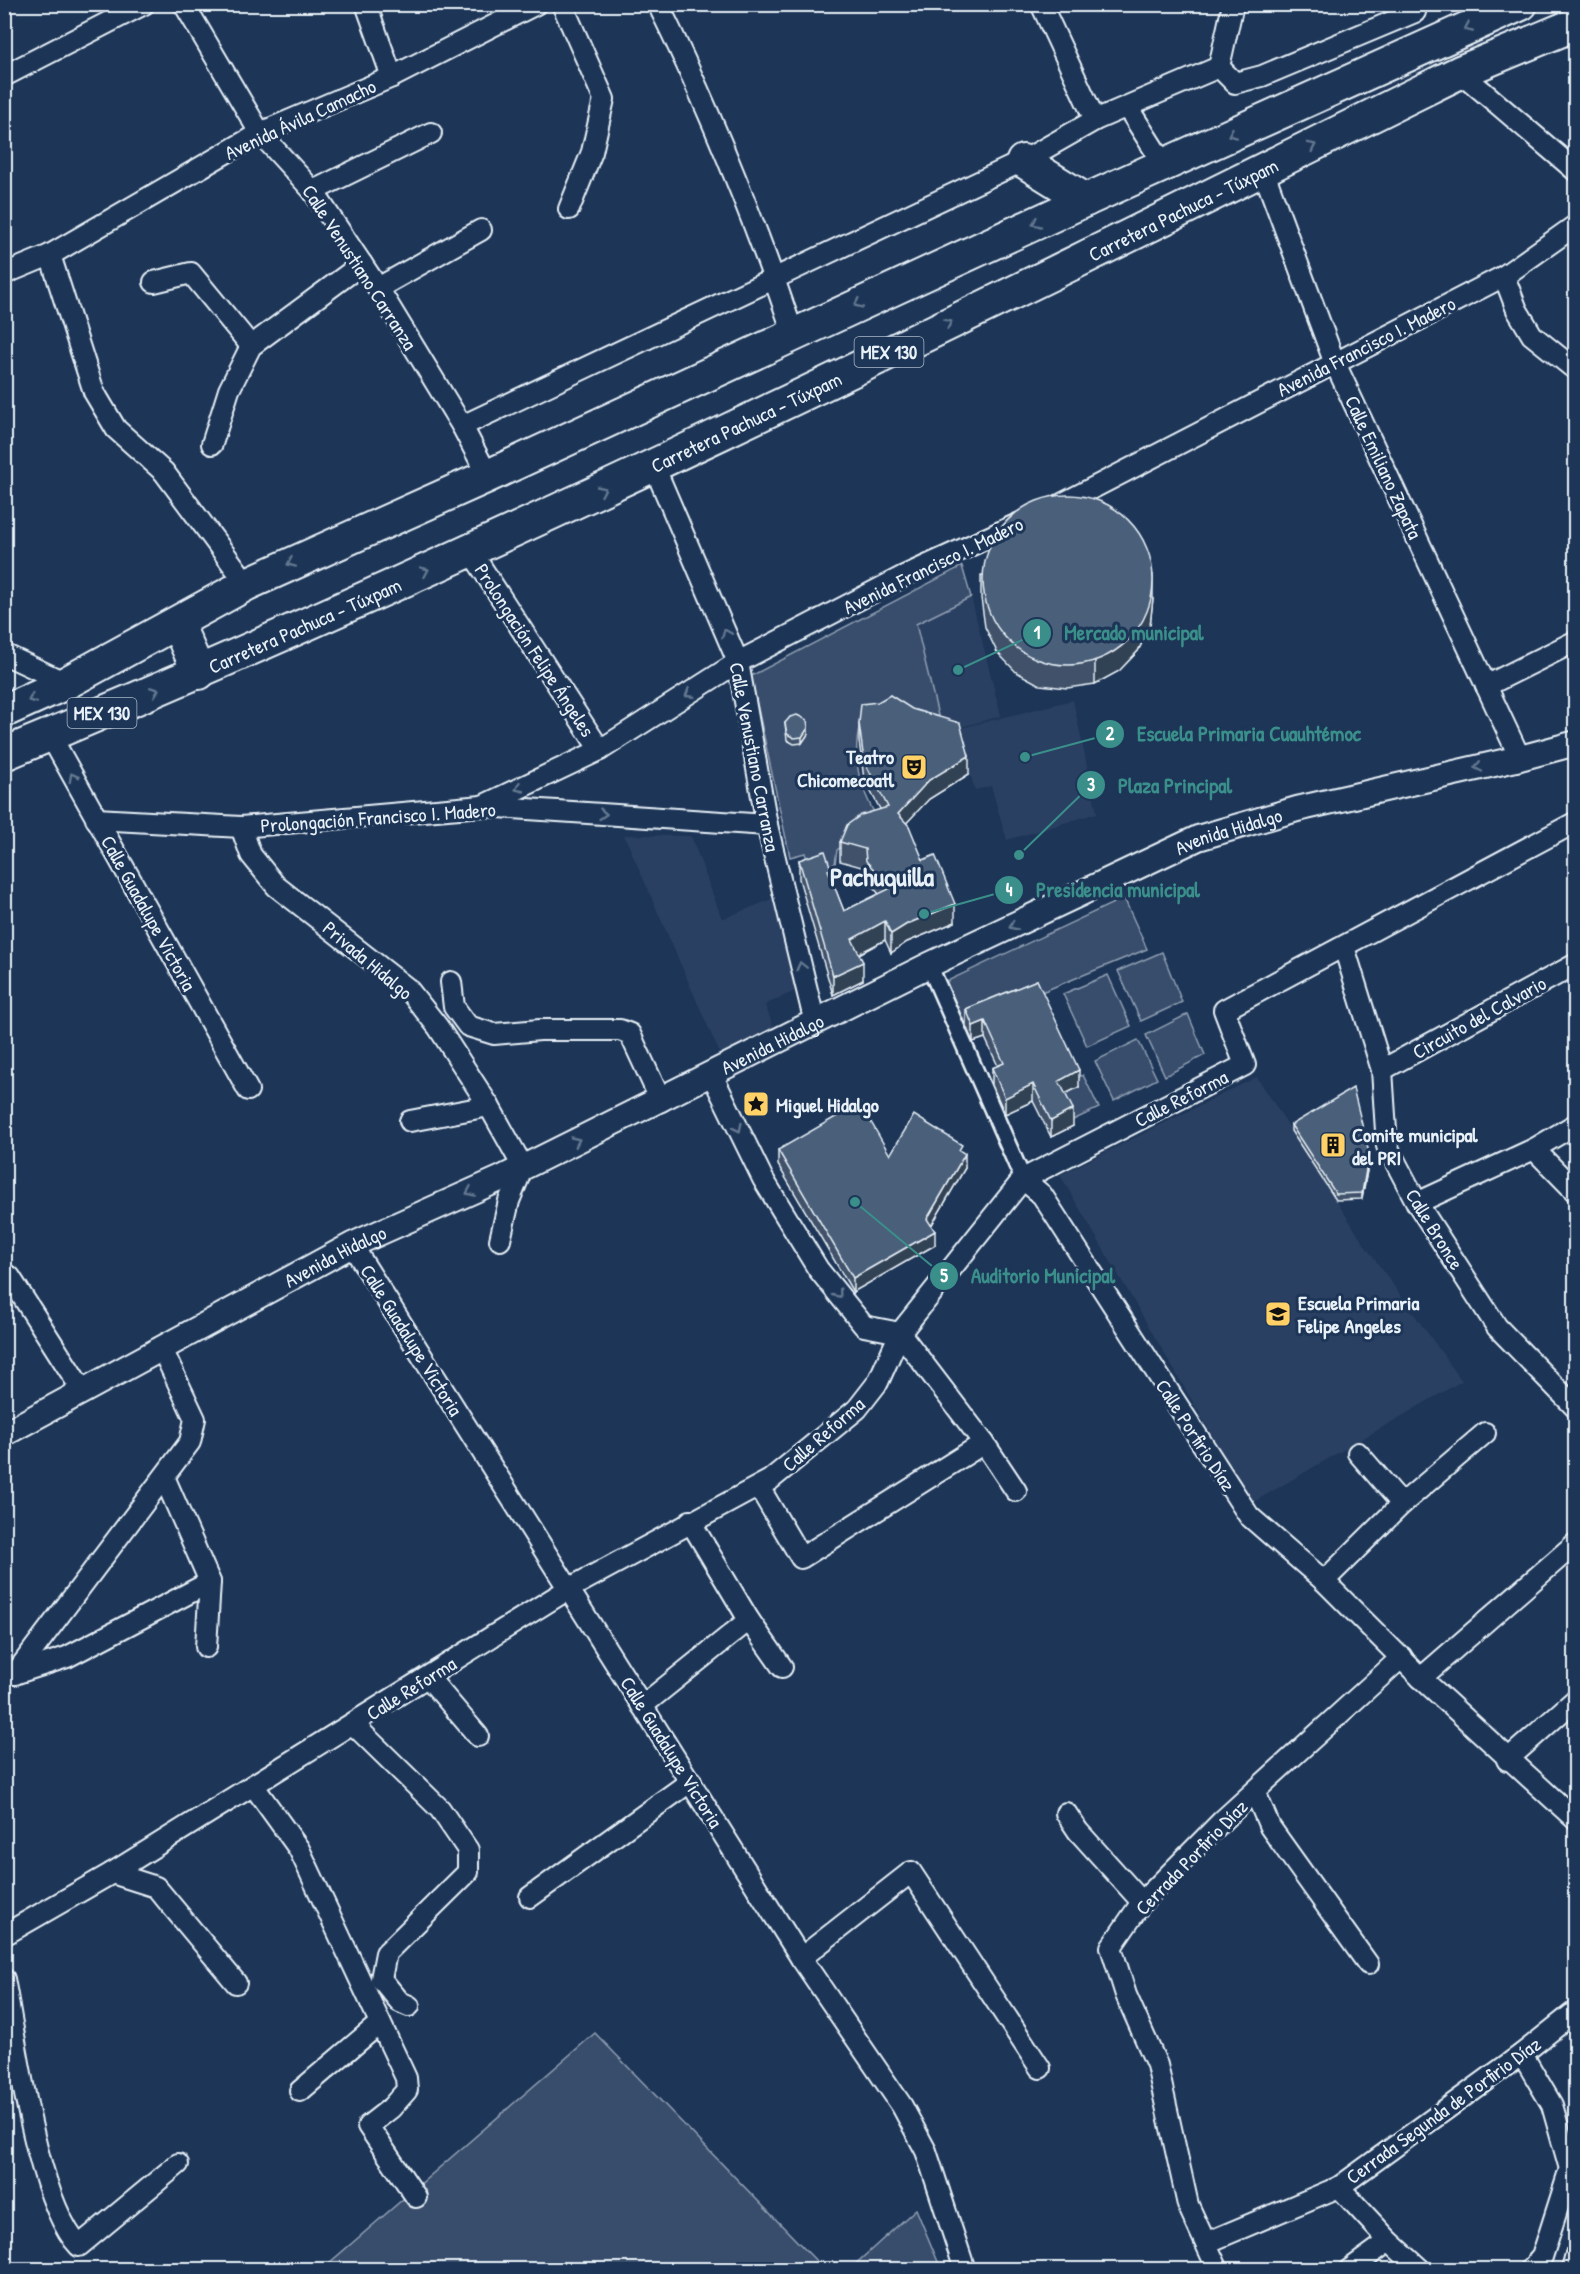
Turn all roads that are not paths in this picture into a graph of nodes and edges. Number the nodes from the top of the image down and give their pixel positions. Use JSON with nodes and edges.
{"nodes":[{"id":1,"x":144,"y":4,"type":"edge"},
{"id":2,"x":184,"y":4,"type":"edge"},
{"id":3,"x":366,"y":4,"type":"edge"},
{"id":4,"x":536,"y":4,"type":"edge"},
{"id":5,"x":562,"y":4,"type":"edge"},
{"id":6,"x":658,"y":4,"type":"edge"},
{"id":7,"x":1041,"y":4,"type":"edge"},
{"id":8,"x":1233,"y":4,"type":"edge"},
{"id":9,"x":1521,"y":4,"type":"edge"},
{"id":10,"x":1415,"y":12,"type":"dead end"},
{"id":11,"x":1575,"y":24,"type":"edge"},
{"id":12,"x":1219,"y":67,"type":"junction"},
{"id":13,"x":1460,"y":72,"type":"junction"},
{"id":14,"x":4,"y":76,"type":"edge"},
{"id":15,"x":392,"y":76,"type":"junction"},
{"id":16,"x":1128,"y":108,"type":"junction"},
{"id":17,"x":1095,"y":120,"type":"junction"},
{"id":18,"x":260,"y":133,"type":"junction"},
{"id":19,"x":431,"y":133,"type":"dead end"},
{"id":20,"x":1023,"y":161,"type":"junction"},
{"id":21,"x":1164,"y":165,"type":"junction"},
{"id":22,"x":1263,"y":170,"type":"junction"},
{"id":23,"x":1575,"y":171,"type":"edge"},
{"id":24,"x":313,"y":191,"type":"junction"},
{"id":25,"x":1086,"y":200,"type":"junction"},
{"id":26,"x":569,"y":209,"type":"dead end"},
{"id":27,"x":1575,"y":225,"type":"edge"},
{"id":28,"x":481,"y":230,"type":"dead end"},
{"id":29,"x":50,"y":255,"type":"junction"},
{"id":30,"x":362,"y":264,"type":"junction"},
{"id":31,"x":4,"y":274,"type":"edge"},
{"id":32,"x":1504,"y":276,"type":"junction"},
{"id":33,"x":774,"y":278,"type":"junction"},
{"id":34,"x":154,"y":282,"type":"dead end"},
{"id":35,"x":378,"y":288,"type":"junction"},
{"id":36,"x":793,"y":333,"type":"junction"},
{"id":37,"x":251,"y":346,"type":"junction"},
{"id":38,"x":1334,"y":361,"type":"junction"},
{"id":39,"x":1572,"y":367,"type":"dead end"},
{"id":40,"x":462,"y":426,"type":"junction"},
{"id":41,"x":212,"y":444,"type":"dead end"},
{"id":42,"x":654,"y":466,"type":"junction"},
{"id":43,"x":488,"y":476,"type":"junction"},
{"id":44,"x":470,"y":550,"type":"junction"},
{"id":45,"x":247,"y":584,"type":"junction"},
{"id":46,"x":177,"y":623,"type":"junction"},
{"id":47,"x":1575,"y":641,"type":"edge"},
{"id":48,"x":4,"y":654,"type":"edge"},
{"id":49,"x":738,"y":662,"type":"junction"},
{"id":50,"x":199,"y":672,"type":"junction"},
{"id":51,"x":66,"y":683,"type":"junction"},
{"id":52,"x":1486,"y":686,"type":"junction"},
{"id":53,"x":4,"y":711,"type":"edge"},
{"id":54,"x":50,"y":735,"type":"junction"},
{"id":55,"x":1575,"y":743,"type":"edge"},
{"id":56,"x":600,"y":750,"type":"junction"},
{"id":57,"x":4,"y":754,"type":"edge"},
{"id":58,"x":1520,"y":758,"type":"junction"},
{"id":59,"x":482,"y":806,"type":"junction"},
{"id":60,"x":96,"y":819,"type":"junction"},
{"id":61,"x":1575,"y":822,"type":"edge"},
{"id":62,"x":767,"y":825,"type":"junction"},
{"id":63,"x":241,"y":827,"type":"junction"},
{"id":64,"x":1344,"y":946,"type":"junction"},
{"id":65,"x":1575,"y":964,"type":"edge"},
{"id":66,"x":929,"y":965,"type":"junction"},
{"id":67,"x":451,"y":982,"type":"dead end"},
{"id":68,"x":815,"y":1023,"type":"junction"},
{"id":69,"x":1382,"y":1070,"type":"junction"},
{"id":70,"x":712,"y":1075,"type":"junction"},
{"id":71,"x":249,"y":1090,"type":"dead end"},
{"id":72,"x":661,"y":1101,"type":"junction"},
{"id":73,"x":489,"y":1106,"type":"junction"},
{"id":74,"x":411,"y":1121,"type":"dead end"},
{"id":75,"x":1575,"y":1124,"type":"edge"},
{"id":76,"x":1534,"y":1149,"type":"junction"},
{"id":77,"x":523,"y":1167,"type":"junction"},
{"id":78,"x":1023,"y":1179,"type":"junction"},
{"id":79,"x":1575,"y":1192,"type":"edge"},
{"id":80,"x":1417,"y":1203,"type":"junction"},
{"id":81,"x":500,"y":1240,"type":"dead end"},
{"id":82,"x":352,"y":1245,"type":"junction"},
{"id":83,"x":4,"y":1274,"type":"edge"},
{"id":84,"x":900,"y":1333,"type":"junction"},
{"id":85,"x":162,"y":1349,"type":"junction"},
{"id":86,"x":82,"y":1390,"type":"junction"},
{"id":87,"x":1575,"y":1408,"type":"edge"},
{"id":88,"x":1485,"y":1433,"type":"dead end"},
{"id":89,"x":4,"y":1434,"type":"edge"},
{"id":90,"x":984,"y":1443,"type":"junction"},
{"id":91,"x":1358,"y":1453,"type":"dead end"},
{"id":92,"x":165,"y":1479,"type":"junction"},
{"id":93,"x":759,"y":1487,"type":"junction"},
{"id":94,"x":1016,"y":1491,"type":"dead end"},
{"id":95,"x":1402,"y":1504,"type":"junction"},
{"id":96,"x":690,"y":1521,"type":"junction"},
{"id":97,"x":1575,"y":1543,"type":"edge"},
{"id":98,"x":1324,"y":1581,"type":"junction"},
{"id":99,"x":210,"y":1582,"type":"junction"},
{"id":100,"x":570,"y":1588,"type":"junction"},
{"id":101,"x":749,"y":1620,"type":"junction"},
{"id":102,"x":206,"y":1647,"type":"dead end"},
{"id":103,"x":1402,"y":1657,"type":"junction"},
{"id":104,"x":782,"y":1667,"type":"dead end"},
{"id":105,"x":10,"y":1677,"type":"edge"},
{"id":106,"x":428,"y":1677,"type":"junction"},
{"id":107,"x":1421,"y":1678,"type":"junction"},
{"id":108,"x":1575,"y":1699,"type":"edge"},
{"id":109,"x":642,"y":1707,"type":"junction"},
{"id":110,"x":353,"y":1724,"type":"junction"},
{"id":111,"x":478,"y":1736,"type":"dead end"},
{"id":112,"x":1507,"y":1760,"type":"junction"},
{"id":113,"x":691,"y":1781,"type":"junction"},
{"id":114,"x":254,"y":1785,"type":"junction"},
{"id":115,"x":1255,"y":1792,"type":"junction"},
{"id":116,"x":1066,"y":1813,"type":"dead end"},
{"id":117,"x":1575,"y":1820,"type":"edge"},
{"id":118,"x":112,"y":1874,"type":"junction"},
{"id":119,"x":530,"y":1897,"type":"dead end"},
{"id":120,"x":1142,"y":1902,"type":"junction"},
{"id":121,"x":4,"y":1935,"type":"edge"},
{"id":122,"x":801,"y":1958,"type":"junction"},
{"id":123,"x":1368,"y":1964,"type":"dead end"},
{"id":124,"x":4,"y":1980,"type":"edge"},
{"id":125,"x":236,"y":1983,"type":"dead end"},
{"id":126,"x":409,"y":2006,"type":"dead end"},
{"id":127,"x":1575,"y":2011,"type":"edge"},
{"id":128,"x":380,"y":2023,"type":"junction"},
{"id":129,"x":1522,"y":2054,"type":"junction"},
{"id":130,"x":1040,"y":2068,"type":"dead end"},
{"id":131,"x":300,"y":2091,"type":"dead end"},
{"id":132,"x":178,"y":2164,"type":"dead end"},
{"id":133,"x":1573,"y":2173,"type":"edge"},
{"id":134,"x":1339,"y":2187,"type":"junction"},
{"id":135,"x":416,"y":2197,"type":"dead end"},
{"id":136,"x":1389,"y":2241,"type":"junction"},
{"id":137,"x":1206,"y":2243,"type":"junction"},
{"id":138,"x":1575,"y":2255,"type":"edge"},
{"id":139,"x":1542,"y":2265,"type":"edge"},
{"id":140,"x":965,"y":2270,"type":"edge"},
{"id":141,"x":1218,"y":2270,"type":"edge"},
{"id":142,"x":1349,"y":2270,"type":"edge"},
{"id":143,"x":1421,"y":2270,"type":"edge"},
{"id":144,"x":1572,"y":2270,"type":"edge"}],
"edges":[{"from":1,"to":14,"type":"street"},
{"from":2,"to":18,"type":"street","name":"Calle Venustiano Carranza"},
{"from":3,"to":15,"type":"street"},
{"from":4,"to":15,"type":"street","name":"Avenida Ávila Camacho"},
{"from":5,"to":26,"type":"street"},
{"from":6,"to":33,"type":"street"},
{"from":7,"to":17,"type":"street"},
{"from":8,"to":12,"type":"street"},
{"from":9,"to":21,"type":"main road","number":"MEX 130","one_way":true},
{"from":10,"to":12,"type":"street"},
{"from":11,"to":13,"type":"main road","name":"Carretera Pachuca - Túxpam","number":"MEX 130"},
{"from":12,"to":16,"type":"street"},
{"from":22,"to":13,"type":"main road","name":"Carretera Pachuca - Túxpam","number":"MEX 130","one_way":true},
{"from":13,"to":23,"type":"street"},
{"from":15,"to":18,"type":"street","name":"Avenida Ávila Camacho"},
{"from":16,"to":17,"type":"street"},
{"from":16,"to":21,"type":"street"},
{"from":17,"to":20,"type":"street"},
{"from":18,"to":24,"type":"street","name":"Calle Venustiano Carranza"},
{"from":18,"to":29,"type":"street","name":"Avenida Ávila Camacho"},
{"from":19,"to":24,"type":"street"},
{"from":20,"to":25,"type":"main road"},
{"from":20,"to":33,"type":"street"},
{"from":21,"to":25,"type":"main road","number":"MEX 130"},
{"from":22,"to":38,"type":"street","name":"Calle Emiliano Zapata"},
{"from":42,"to":22,"type":"main road","name":"Carretera Pachuca - Túxpam","number":"MEX 130","one_way":true},
{"from":24,"to":30,"type":"street","name":"Calle Venustiano Carranza"},
{"from":25,"to":36,"type":"main road","number":"MEX 130","one_way":true},
{"from":27,"to":32,"type":"street","name":"Avenida Francisco I. Madero"},
{"from":28,"to":35,"type":"street"},
{"from":29,"to":31,"type":"street","name":"Avenida Ávila Camacho"},
{"from":29,"to":45,"type":"street"},
{"from":30,"to":35,"type":"street","name":"Calle Venustiano Carranza"},
{"from":30,"to":37,"type":"street"},
{"from":32,"to":38,"type":"street","name":"Avenida Francisco I. Madero"},
{"from":32,"to":39,"type":"street"},
{"from":33,"to":36,"type":"street"},
{"from":33,"to":40,"type":"street"},
{"from":34,"to":37,"type":"street"},
{"from":35,"to":40,"type":"street","name":"Calle Venustiano Carranza"},
{"from":36,"to":43,"type":"main road","number":"MEX 130"},
{"from":37,"to":41,"type":"street"},
{"from":38,"to":49,"type":"street","name":"Avenida Francisco I. Madero"},
{"from":38,"to":52,"type":"street","name":"Calle Emiliano Zapata"},
{"from":40,"to":43,"type":"street","name":"Calle Venustiano Carranza"},
{"from":44,"to":42,"type":"main road","name":"Carretera Pachuca - Túxpam","number":"MEX 130","one_way":true},
{"from":49,"to":42,"type":"street","name":"Calle Venustiano Carranza","one_way":true},
{"from":43,"to":45,"type":"main road","number":"MEX 130","one_way":true},
{"from":50,"to":44,"type":"main road","name":"Carretera Pachuca - Túxpam","number":"MEX 130","one_way":true},
{"from":44,"to":56,"type":"street","name":"Prolongación Felipe Ángeles"},
{"from":45,"to":46,"type":"main road","number":"MEX 130"},
{"from":46,"to":50,"type":"main road"},
{"from":46,"to":51,"type":"main road","number":"MEX 130"},
{"from":47,"to":52,"type":"street"},
{"from":48,"to":51,"type":"street"},
{"from":49,"to":56,"type":"street","name":"Avenida Francisco I. Madero","one_way":true},
{"from":49,"to":62,"type":"street","name":"Calle Venustiano Carranza"},
{"from":54,"to":50,"type":"main road","name":"Carretera Pachuca - Túxpam","number":"MEX 130","one_way":true},
{"from":51,"to":53,"type":"main road","number":"MEX 130","one_way":true},
{"from":52,"to":58,"type":"street","name":"Calle Emiliano Zapata"},
{"from":54,"to":57,"type":"main road","name":"Carretera Pachuca - Túxpam","number":"MEX 130"},
{"from":60,"to":54,"type":"street","name":"Calle Guadalupe Victoria","one_way":true},
{"from":55,"to":58,"type":"street","name":"Avenida Hidalgo"},
{"from":56,"to":59,"type":"street","name":"Avenida Francisco I. Madero","one_way":true},
{"from":58,"to":66,"type":"street","name":"Avenida Hidalgo","one_way":true},
{"from":59,"to":62,"type":"street","name":"Prolongación Francisco I. Madero","one_way":true},
{"from":59,"to":63,"type":"street","name":"Prolongación Francisco I. Madero"},
{"from":60,"to":63,"type":"street","name":"Prolongación Francisco I. Madero"},
{"from":60,"to":71,"type":"street","name":"Calle Guadalupe Victoria"},
{"from":61,"to":64,"type":"street","name":"Calle Reforma"},
{"from":68,"to":62,"type":"street","name":"Calle Venustiano Carranza","one_way":true},
{"from":63,"to":73,"type":"street","name":"Privada Hidalgo"},
{"from":64,"to":69,"type":"street","name":"Calle Bronce"},
{"from":64,"to":78,"type":"street","name":"Calle Reforma"},
{"from":65,"to":69,"type":"street","name":"Circuito del Calvario"},
{"from":66,"to":68,"type":"street","name":"Avenida Hidalgo"},
{"from":66,"to":78,"type":"street","name":"Calle Porfirio Díaz"},
{"from":67,"to":72,"type":"street"},
{"from":68,"to":70,"type":"street","name":"Avenida Hidalgo"},
{"from":69,"to":80,"type":"street","name":"Calle Bronce"},
{"from":70,"to":72,"type":"street","name":"Avenida Hidalgo"},
{"from":70,"to":84,"type":"street","one_way":true},
{"from":77,"to":72,"type":"street","name":"Avenida Hidalgo","one_way":true},
{"from":73,"to":74,"type":"street"},
{"from":73,"to":77,"type":"street","name":"Privada Hidalgo"},
{"from":75,"to":76,"type":"street"},
{"from":76,"to":79,"type":"street"},
{"from":76,"to":80,"type":"street"},
{"from":77,"to":81,"type":"street"},
{"from":77,"to":82,"type":"street","name":"Avenida Hidalgo","one_way":true},
{"from":78,"to":84,"type":"street","name":"Calle Reforma"},
{"from":78,"to":98,"type":"street","name":"Calle Porfirio Díaz"},
{"from":80,"to":87,"type":"street","name":"Calle Bronce"},
{"from":82,"to":85,"type":"street","name":"Avenida Hidalgo"},
{"from":82,"to":100,"type":"street","name":"Calle Guadalupe Victoria"},
{"from":83,"to":86,"type":"street"},
{"from":84,"to":90,"type":"street"},
{"from":84,"to":93,"type":"street","name":"Calle Reforma"},
{"from":85,"to":86,"type":"street","name":"Avenida Hidalgo"},
{"from":85,"to":92,"type":"street"},
{"from":86,"to":89,"type":"street","name":"Avenida Hidalgo"},
{"from":88,"to":95,"type":"street"},
{"from":90,"to":93,"type":"street"},
{"from":90,"to":94,"type":"street"},
{"from":91,"to":95,"type":"street"},
{"from":92,"to":99,"type":"street"},
{"from":92,"to":105,"type":"street"},
{"from":93,"to":96,"type":"street","name":"Calle Reforma"},
{"from":95,"to":98,"type":"street"},
{"from":96,"to":100,"type":"street","name":"Calle Reforma"},
{"from":96,"to":101,"type":"street"},
{"from":97,"to":107,"type":"street"},
{"from":98,"to":103,"type":"street","name":"Calle Porfirio Díaz"},
{"from":99,"to":102,"type":"street"},
{"from":99,"to":105,"type":"street"},
{"from":100,"to":106,"type":"street","name":"Calle Reforma"},
{"from":100,"to":109,"type":"street","name":"Calle Guadalupe Victoria"},
{"from":101,"to":104,"type":"street"},
{"from":101,"to":109,"type":"street"},
{"from":103,"to":107,"type":"street","name":"Calle Porfirio Díaz"},
{"from":103,"to":115,"type":"street","name":"Cerrada Porfirio Díaz"},
{"from":106,"to":110,"type":"street","name":"Calle Reforma"},
{"from":106,"to":111,"type":"street"},
{"from":107,"to":112,"type":"street","name":"Calle Porfirio Díaz"},
{"from":108,"to":112,"type":"street"},
{"from":109,"to":113,"type":"street","name":"Calle Guadalupe Victoria"},
{"from":110,"to":114,"type":"street","name":"Calle Reforma"},
{"from":110,"to":126,"type":"street"},
{"from":112,"to":117,"type":"street","name":"Calle Porfirio Díaz"},
{"from":113,"to":119,"type":"street"},
{"from":113,"to":122,"type":"street","name":"Calle Guadalupe Victoria"},
{"from":114,"to":118,"type":"street","name":"Calle Reforma"},
{"from":114,"to":128,"type":"street"},
{"from":115,"to":120,"type":"street","name":"Cerrada Porfirio Díaz"},
{"from":115,"to":123,"type":"street"},
{"from":116,"to":120,"type":"street"},
{"from":118,"to":121,"type":"street","name":"Calle Reforma"},
{"from":118,"to":125,"type":"street"},
{"from":120,"to":137,"type":"street","name":"Cerrada Porfirio Díaz"},
{"from":122,"to":130,"type":"street"},
{"from":122,"to":140,"type":"street","name":"Calle Guadalupe Victoria"},
{"from":124,"to":132,"type":"street"},
{"from":127,"to":129,"type":"street","name":"Cerrada Segunda de Porfirio Díaz"},
{"from":128,"to":131,"type":"street"},
{"from":128,"to":135,"type":"street"},
{"from":129,"to":133,"type":"street"},
{"from":129,"to":134,"type":"street","name":"Cerrada Segunda de Porfirio Díaz"},
{"from":133,"to":139,"type":"street"},
{"from":134,"to":136,"type":"street"},
{"from":134,"to":137,"type":"street"},
{"from":136,"to":142,"type":"street"},
{"from":136,"to":143,"type":"street"},
{"from":137,"to":141,"type":"street"},
{"from":138,"to":144,"type":"street"}]}
